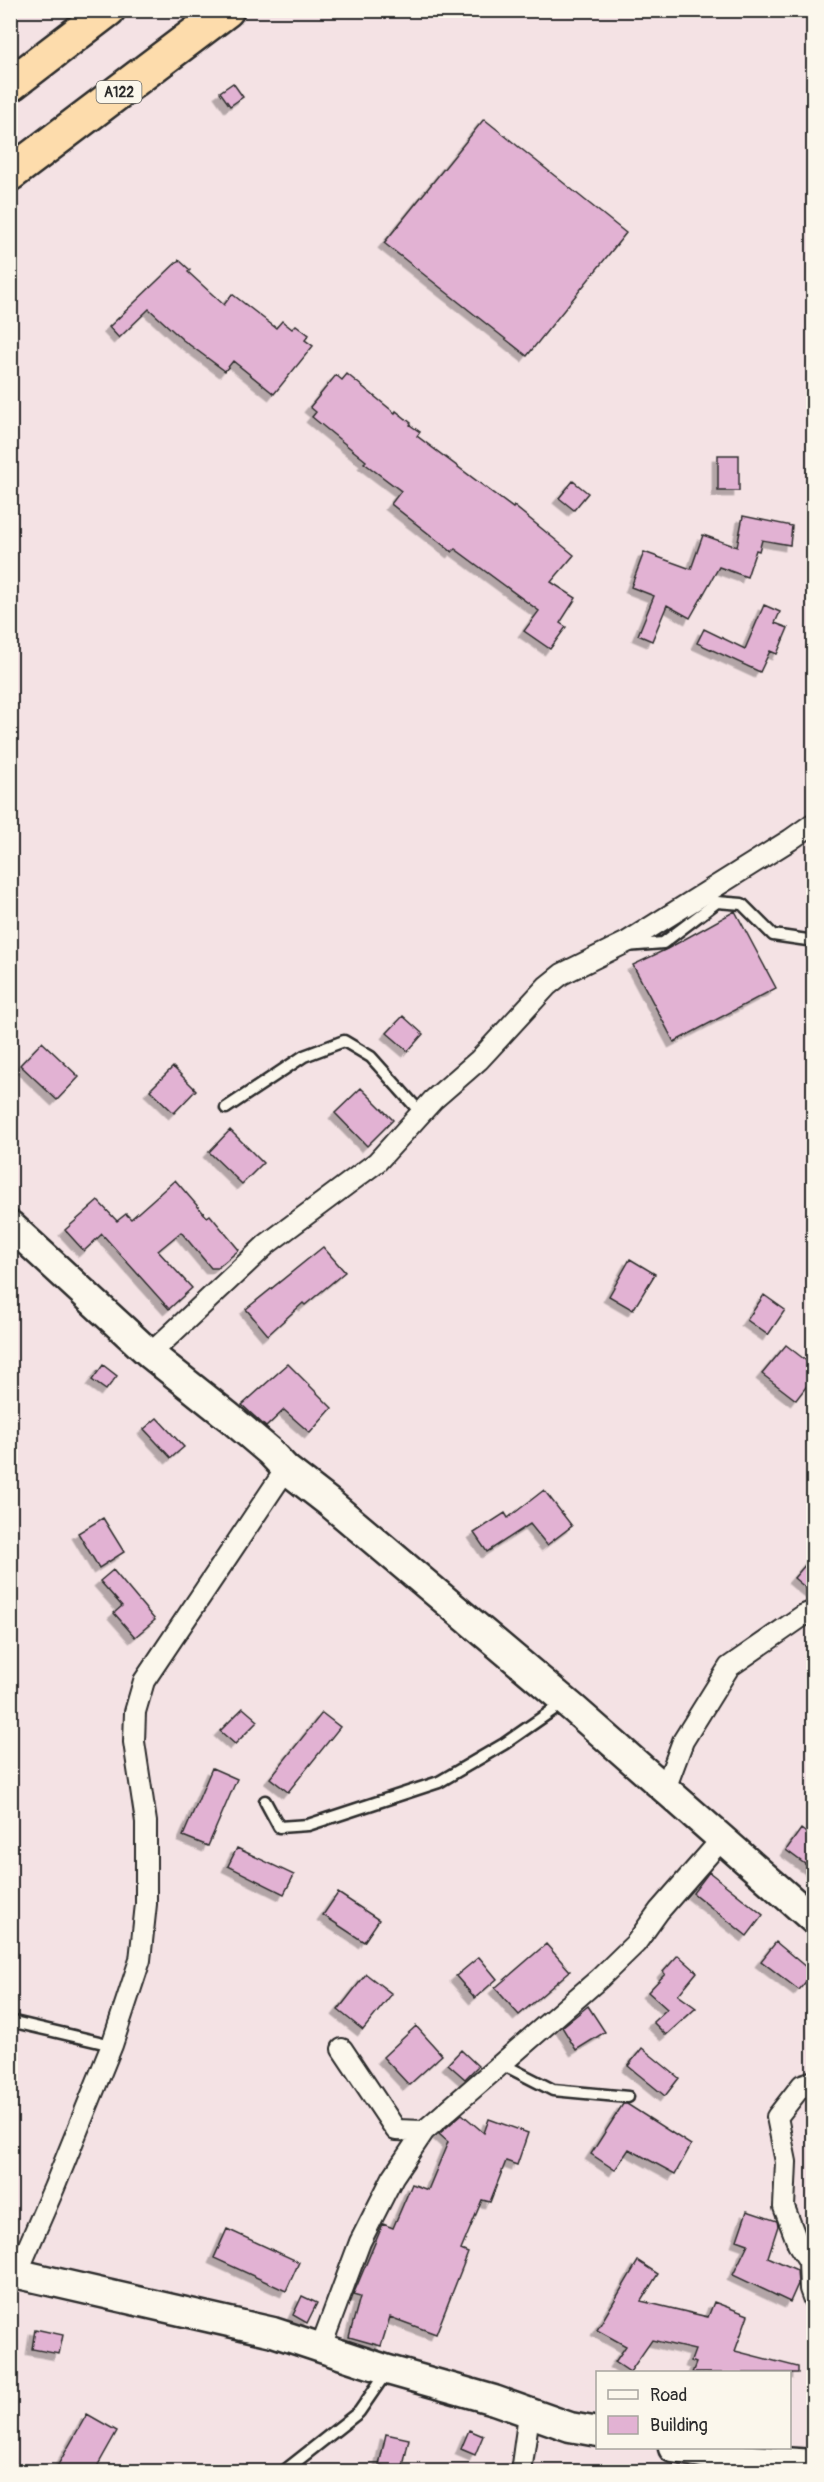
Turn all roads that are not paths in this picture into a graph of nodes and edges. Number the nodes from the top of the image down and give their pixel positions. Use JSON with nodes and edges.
{"nodes":[{"id":1,"x":108,"y":10,"type":"edge"},
{"id":2,"x":227,"y":10,"type":"edge"},
{"id":3,"x":10,"y":85,"type":"edge"},
{"id":4,"x":10,"y":174,"type":"edge"},
{"id":5,"x":813,"y":823,"type":"edge"},
{"id":6,"x":813,"y":941,"type":"edge"},
{"id":7,"x":617,"y":947,"type":"junction"},
{"id":8,"x":226,"y":1108,"type":"dead end"},
{"id":9,"x":421,"y":1113,"type":"junction"},
{"id":10,"x":10,"y":1225,"type":"edge"},
{"id":11,"x":150,"y":1354,"type":"junction"},
{"id":12,"x":286,"y":1469,"type":"junction"},
{"id":13,"x":813,"y":1611,"type":"edge"},
{"id":14,"x":566,"y":1701,"type":"junction"},
{"id":15,"x":665,"y":1789,"type":"junction"},
{"id":16,"x":265,"y":1802,"type":"dead end"},
{"id":17,"x":722,"y":1839,"type":"junction"},
{"id":18,"x":813,"y":1920,"type":"edge"},
{"id":19,"x":10,"y":2021,"type":"edge"},
{"id":20,"x":112,"y":2044,"type":"junction"},
{"id":21,"x":342,"y":2049,"type":"dead end"},
{"id":22,"x":502,"y":2064,"type":"junction"},
{"id":23,"x":813,"y":2081,"type":"edge"},
{"id":24,"x":628,"y":2097,"type":"dead end"},
{"id":25,"x":424,"y":2131,"type":"junction"},
{"id":26,"x":14,"y":2272,"type":"edge"},
{"id":27,"x":813,"y":2300,"type":"edge"},
{"id":28,"x":320,"y":2349,"type":"junction"},
{"id":29,"x":388,"y":2370,"type":"junction"},
{"id":30,"x":529,"y":2414,"type":"junction"},
{"id":31,"x":596,"y":2432,"type":"edge"},
{"id":32,"x":679,"y":2449,"type":"edge"},
{"id":33,"x":813,"y":2464,"type":"edge"},
{"id":34,"x":283,"y":2472,"type":"edge"},
{"id":35,"x":521,"y":2472,"type":"edge"}],
"edges":[{"from":1,"to":3,"type":"highway"},
{"from":2,"to":4,"type":"highway","number":"A122"},
{"from":5,"to":7,"type":"street"},
{"from":6,"to":7,"type":"lane"},
{"from":7,"to":9,"type":"street"},
{"from":8,"to":9,"type":"lane"},
{"from":9,"to":11,"type":"street"},
{"from":10,"to":11,"type":"main road"},
{"from":11,"to":12,"type":"main road"},
{"from":12,"to":14,"type":"main road"},
{"from":12,"to":20,"type":"street"},
{"from":13,"to":15,"type":"street"},
{"from":14,"to":15,"type":"main road"},
{"from":14,"to":16,"type":"lane"},
{"from":15,"to":17,"type":"main road"},
{"from":17,"to":18,"type":"main road"},
{"from":17,"to":22,"type":"street"},
{"from":19,"to":20,"type":"lane"},
{"from":20,"to":26,"type":"street"},
{"from":21,"to":25,"type":"street"},
{"from":22,"to":24,"type":"lane"},
{"from":22,"to":25,"type":"street"},
{"from":23,"to":27,"type":"street"},
{"from":25,"to":28,"type":"street"},
{"from":26,"to":28,"type":"main road"},
{"from":28,"to":29,"type":"main road"},
{"from":29,"to":30,"type":"main road"},
{"from":29,"to":34,"type":"lane"},
{"from":30,"to":31,"type":"main road"},
{"from":30,"to":35,"type":"street"},
{"from":32,"to":33,"type":"main road"}]}
